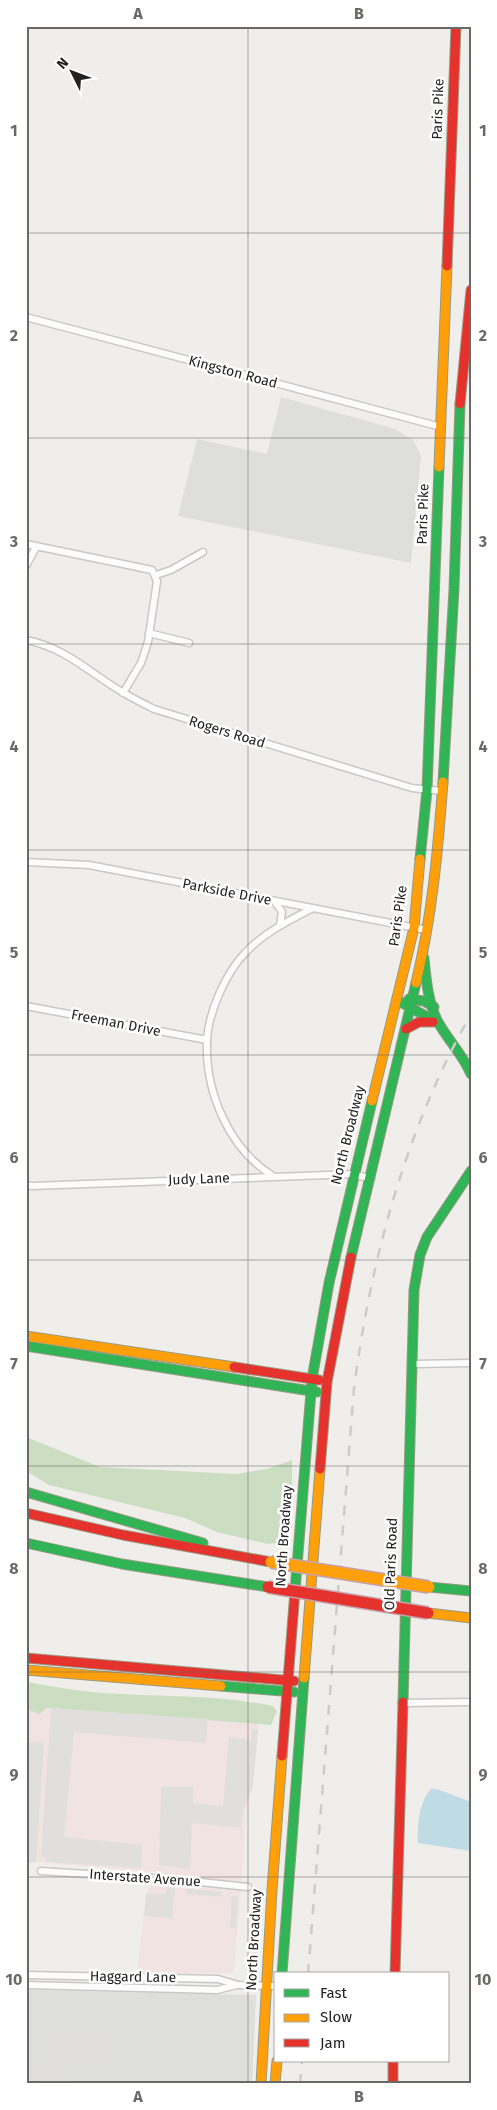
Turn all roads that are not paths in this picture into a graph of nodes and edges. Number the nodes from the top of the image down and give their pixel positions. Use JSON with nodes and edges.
{"nodes":[{"id":1,"x":456,"y":26,"type":"edge"},
{"id":2,"x":471,"y":290,"type":"edge"},
{"id":3,"x":26,"y":318,"type":"edge"},
{"id":4,"x":441,"y":427,"type":"junction"},
{"id":5,"x":458,"y":428,"type":"junction"},
{"id":6,"x":26,"y":544,"type":"edge"},
{"id":7,"x":36,"y":547,"type":"junction"},
{"id":8,"x":203,"y":552,"type":"dead end"},
{"id":9,"x":26,"y":566,"type":"edge"},
{"id":10,"x":156,"y":575,"type":"junction"},
{"id":11,"x":149,"y":633,"type":"junction"},
{"id":12,"x":26,"y":640,"type":"edge"},
{"id":13,"x":189,"y":642,"type":"dead end"},
{"id":14,"x":123,"y":693,"type":"junction"},
{"id":15,"x":427,"y":790,"type":"junction"},
{"id":16,"x":442,"y":791,"type":"junction"},
{"id":17,"x":26,"y":862,"type":"edge"},
{"id":18,"x":274,"y":900,"type":"junction"},
{"id":19,"x":313,"y":908,"type":"junction"},
{"id":20,"x":280,"y":925,"type":"junction"},
{"id":21,"x":414,"y":928,"type":"junction"},
{"id":22,"x":427,"y":930,"type":"junction"},
{"id":23,"x":423,"y":956,"type":"junction"},
{"id":24,"x":398,"y":1000,"type":"junction"},
{"id":25,"x":412,"y":1004,"type":"junction"},
{"id":26,"x":26,"y":1006,"type":"edge"},
{"id":27,"x":434,"y":1008,"type":"junction"},
{"id":28,"x":438,"y":1023,"type":"junction"},
{"id":29,"x":406,"y":1029,"type":"junction"},
{"id":30,"x":206,"y":1040,"type":"junction"},
{"id":31,"x":471,"y":1074,"type":"edge"},
{"id":32,"x":471,"y":1171,"type":"edge"},
{"id":33,"x":354,"y":1174,"type":"junction"},
{"id":34,"x":274,"y":1176,"type":"junction"},
{"id":35,"x":370,"y":1179,"type":"junction"},
{"id":36,"x":26,"y":1185,"type":"edge"},
{"id":37,"x":26,"y":1336,"type":"edge"},
{"id":38,"x":26,"y":1346,"type":"edge"},
{"id":39,"x":471,"y":1363,"type":"edge"},
{"id":40,"x":413,"y":1364,"type":"junction"},
{"id":41,"x":327,"y":1382,"type":"junction"},
{"id":42,"x":311,"y":1385,"type":"junction"},
{"id":43,"x":327,"y":1394,"type":"junction"},
{"id":44,"x":26,"y":1492,"type":"edge"},
{"id":45,"x":26,"y":1513,"type":"edge"},
{"id":46,"x":26,"y":1543,"type":"edge"},
{"id":47,"x":242,"y":1557,"type":"junction"},
{"id":48,"x":471,"y":1591,"type":"edge"},
{"id":49,"x":471,"y":1618,"type":"edge"},
{"id":50,"x":26,"y":1658,"type":"edge"},
{"id":51,"x":26,"y":1670,"type":"edge"},
{"id":52,"x":287,"y":1687,"type":"junction"},
{"id":53,"x":303,"y":1687,"type":"junction"},
{"id":54,"x":471,"y":1702,"type":"edge"},
{"id":55,"x":402,"y":1704,"type":"junction"},
{"id":56,"x":42,"y":1871,"type":"dead end"},
{"id":57,"x":248,"y":1887,"type":"dead end"},
{"id":58,"x":282,"y":1972,"type":"edge"},
{"id":59,"x":395,"y":1972,"type":"edge"},
{"id":60,"x":26,"y":1975,"type":"edge"},
{"id":61,"x":238,"y":1985,"type":"junction"},
{"id":62,"x":26,"y":1986,"type":"edge"},
{"id":63,"x":271,"y":1986,"type":"edge"},
{"id":64,"x":277,"y":2062,"type":"edge"},
{"id":65,"x":393,"y":2062,"type":"edge"},
{"id":66,"x":261,"y":2084,"type":"edge"},
{"id":67,"x":275,"y":2084,"type":"edge"},
{"id":68,"x":393,"y":2084,"type":"edge"}],
"edges":[{"from":1,"to":4,"type":"main road","name":"Paris Pike"},
{"from":2,"to":5,"type":"main road"},
{"from":3,"to":4,"type":"street","name":"Kingston Road"},
{"from":4,"to":5,"type":"main road"},
{"from":4,"to":15,"type":"main road","name":"Paris Pike"},
{"from":5,"to":16,"type":"main road"},
{"from":6,"to":7,"type":"street"},
{"from":7,"to":9,"type":"street"},
{"from":7,"to":10,"type":"street"},
{"from":8,"to":10,"type":"street"},
{"from":10,"to":11,"type":"street"},
{"from":11,"to":13,"type":"street"},
{"from":11,"to":14,"type":"street"},
{"from":12,"to":14,"type":"street","name":"Rogers Road"},
{"from":14,"to":15,"type":"street","name":"Rogers Road"},
{"from":15,"to":16,"type":"street","name":"Rogers Road"},
{"from":15,"to":21,"type":"main road","name":"Paris Pike"},
{"from":16,"to":22,"type":"main road"},
{"from":17,"to":18,"type":"street","name":"Parkside Drive"},
{"from":18,"to":19,"type":"street","name":"Parkside Drive"},
{"from":18,"to":20,"type":"street"},
{"from":19,"to":20,"type":"street"},
{"from":19,"to":21,"type":"street","name":"Parkside Drive"},
{"from":20,"to":30,"type":"street"},
{"from":21,"to":22,"type":"street","name":"Parkside Drive"},
{"from":21,"to":24,"type":"main road","name":"Paris Pike"},
{"from":22,"to":23,"type":"main road"},
{"from":23,"to":25,"type":"main road"},
{"from":23,"to":27,"type":"main road"},
{"from":24,"to":25,"type":"main road"},
{"from":24,"to":33,"type":"main road","name":"North Broadway"},
{"from":25,"to":27,"type":"main road"},
{"from":25,"to":28,"type":"main road"},
{"from":25,"to":29,"type":"main road"},
{"from":26,"to":30,"type":"street","name":"Freeman Drive"},
{"from":27,"to":28,"type":"main road"},
{"from":28,"to":29,"type":"main road"},
{"from":28,"to":31,"type":"main road"},
{"from":29,"to":35,"type":"main road"},
{"from":30,"to":34,"type":"street"},
{"from":32,"to":40,"type":"main road","name":"Old Paris Road"},
{"from":33,"to":34,"type":"street","name":"Judy Lane"},
{"from":33,"to":35,"type":"street","name":"Judy Lane"},
{"from":33,"to":42,"type":"main road","name":"North Broadway"},
{"from":34,"to":36,"type":"street","name":"Judy Lane"},
{"from":35,"to":41,"type":"main road"},
{"from":37,"to":42,"type":"main road"},
{"from":38,"to":42,"type":"main road"},
{"from":39,"to":40,"type":"street"},
{"from":40,"to":55,"type":"main road","name":"Old Paris Road"},
{"from":41,"to":42,"type":"main road"},
{"from":41,"to":43,"type":"main road"},
{"from":42,"to":43,"type":"main road"},
{"from":42,"to":52,"type":"main road","name":"North Broadway"},
{"from":43,"to":53,"type":"main road"},
{"from":44,"to":47,"type":"main road"},
{"from":45,"to":47,"type":"main road"},
{"from":46,"to":49,"type":"main road","bridge":true},
{"from":47,"to":48,"type":"main road","bridge":true},
{"from":50,"to":52,"type":"main road"},
{"from":51,"to":52,"type":"main road"},
{"from":52,"to":53,"type":"main road"},
{"from":52,"to":63,"type":"main road","name":"North Broadway"},
{"from":53,"to":58,"type":"main road"},
{"from":54,"to":55,"type":"street"},
{"from":55,"to":59,"type":"main road","name":"Old Paris Road"},
{"from":56,"to":57,"type":"street","name":"Interstate Avenue"},
{"from":60,"to":61,"type":"street","name":"Haggard Lane"},
{"from":61,"to":62,"type":"street","name":"Haggard Lane"},
{"from":61,"to":63,"type":"street","name":"Haggard Lane"},
{"from":63,"to":66,"type":"main road","name":"North Broadway"},
{"from":64,"to":67,"type":"main road"},
{"from":65,"to":68,"type":"main road"}]}
